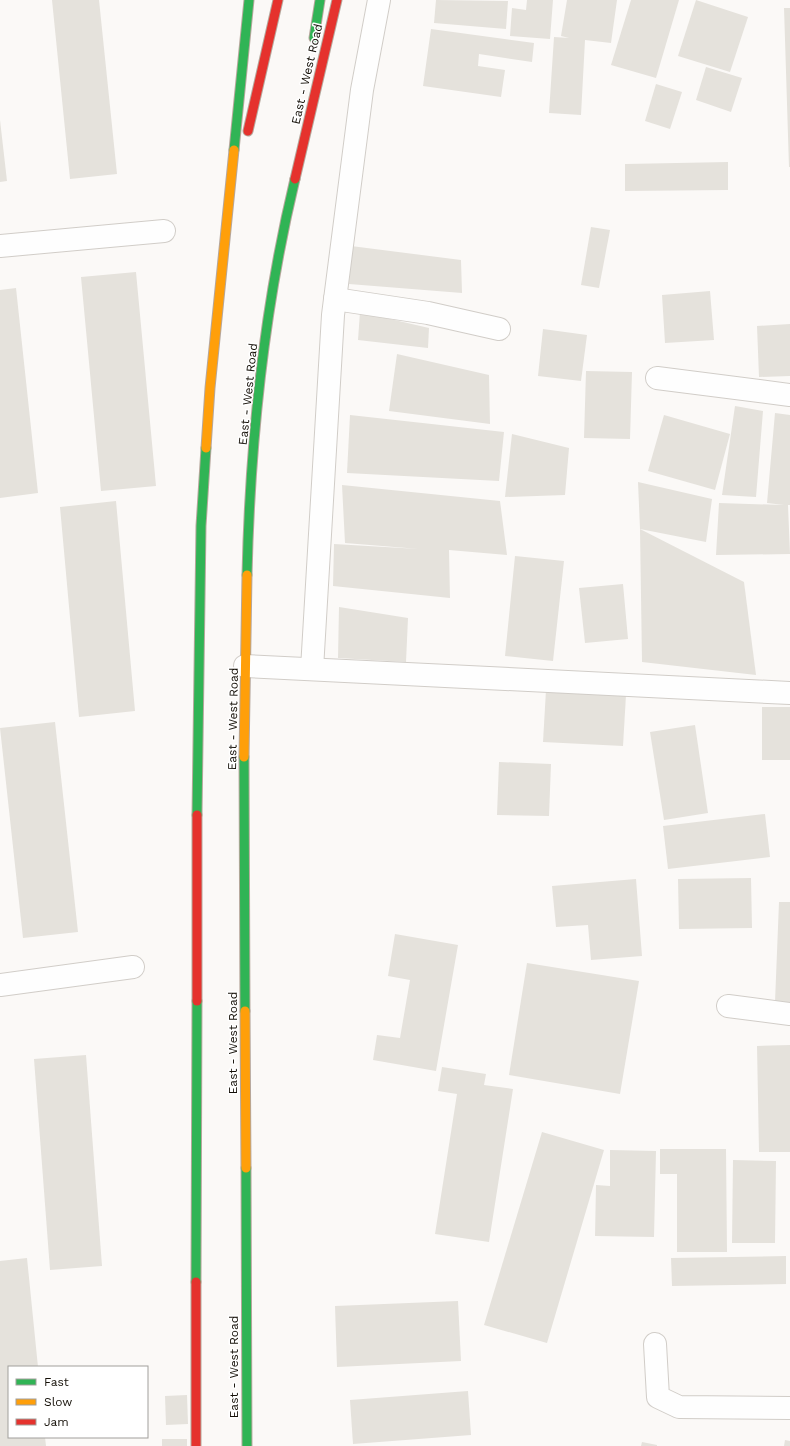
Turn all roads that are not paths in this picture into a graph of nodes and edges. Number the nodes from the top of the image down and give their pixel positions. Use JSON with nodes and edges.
{"nodes":[{"id":1,"x":250,"y":0,"type":"edge"},
{"id":2,"x":278,"y":0,"type":"edge"},
{"id":3,"x":320,"y":0,"type":"edge"},
{"id":4,"x":337,"y":0,"type":"edge"},
{"id":5,"x":379,"y":0,"type":"edge"},
{"id":6,"x":313,"y":47,"type":"dead end"},
{"id":7,"x":303,"y":101,"type":"dead end"},
{"id":8,"x":247,"y":138,"type":"dead end"},
{"id":9,"x":243,"y":153,"type":"dead end"},
{"id":10,"x":228,"y":222,"type":"junction"},
{"id":11,"x":164,"y":231,"type":"dead end"},
{"id":12,"x":280,"y":241,"type":"junction"},
{"id":13,"x":0,"y":246,"type":"edge"},
{"id":14,"x":335,"y":299,"type":"junction"},
{"id":15,"x":498,"y":329,"type":"dead end"},
{"id":16,"x":657,"y":378,"type":"dead end"},
{"id":17,"x":790,"y":395,"type":"edge"},
{"id":18,"x":245,"y":666,"type":"junction"},
{"id":19,"x":312,"y":669,"type":"junction"},
{"id":20,"x":790,"y":693,"type":"edge"},
{"id":21,"x":133,"y":967,"type":"dead end"},
{"id":22,"x":0,"y":985,"type":"edge"},
{"id":23,"x":728,"y":1006,"type":"dead end"},
{"id":24,"x":790,"y":1014,"type":"edge"},
{"id":25,"x":655,"y":1344,"type":"dead end"},
{"id":26,"x":790,"y":1408,"type":"edge"},
{"id":27,"x":196,"y":1446,"type":"edge"},
{"id":28,"x":247,"y":1446,"type":"edge"}],
"edges":[{"from":1,"to":10,"type":"main road"},
{"from":2,"to":8,"type":"main road"},
{"from":3,"to":6,"type":"main road"},
{"from":4,"to":12,"type":"main road","name":"East - West Road"},
{"from":5,"to":14,"type":"street"},
{"from":7,"to":12,"type":"main road"},
{"from":9,"to":10,"type":"main road"},
{"from":10,"to":27,"type":"main road"},
{"from":11,"to":13,"type":"street"},
{"from":12,"to":18,"type":"main road","name":"East - West Road"},
{"from":14,"to":15,"type":"street"},
{"from":14,"to":19,"type":"street"},
{"from":16,"to":17,"type":"street"},
{"from":18,"to":19,"type":"street"},
{"from":18,"to":28,"type":"main road","name":"East - West Road"},
{"from":19,"to":20,"type":"street"},
{"from":21,"to":22,"type":"street"},
{"from":23,"to":24,"type":"street"},
{"from":25,"to":26,"type":"street"}]}
